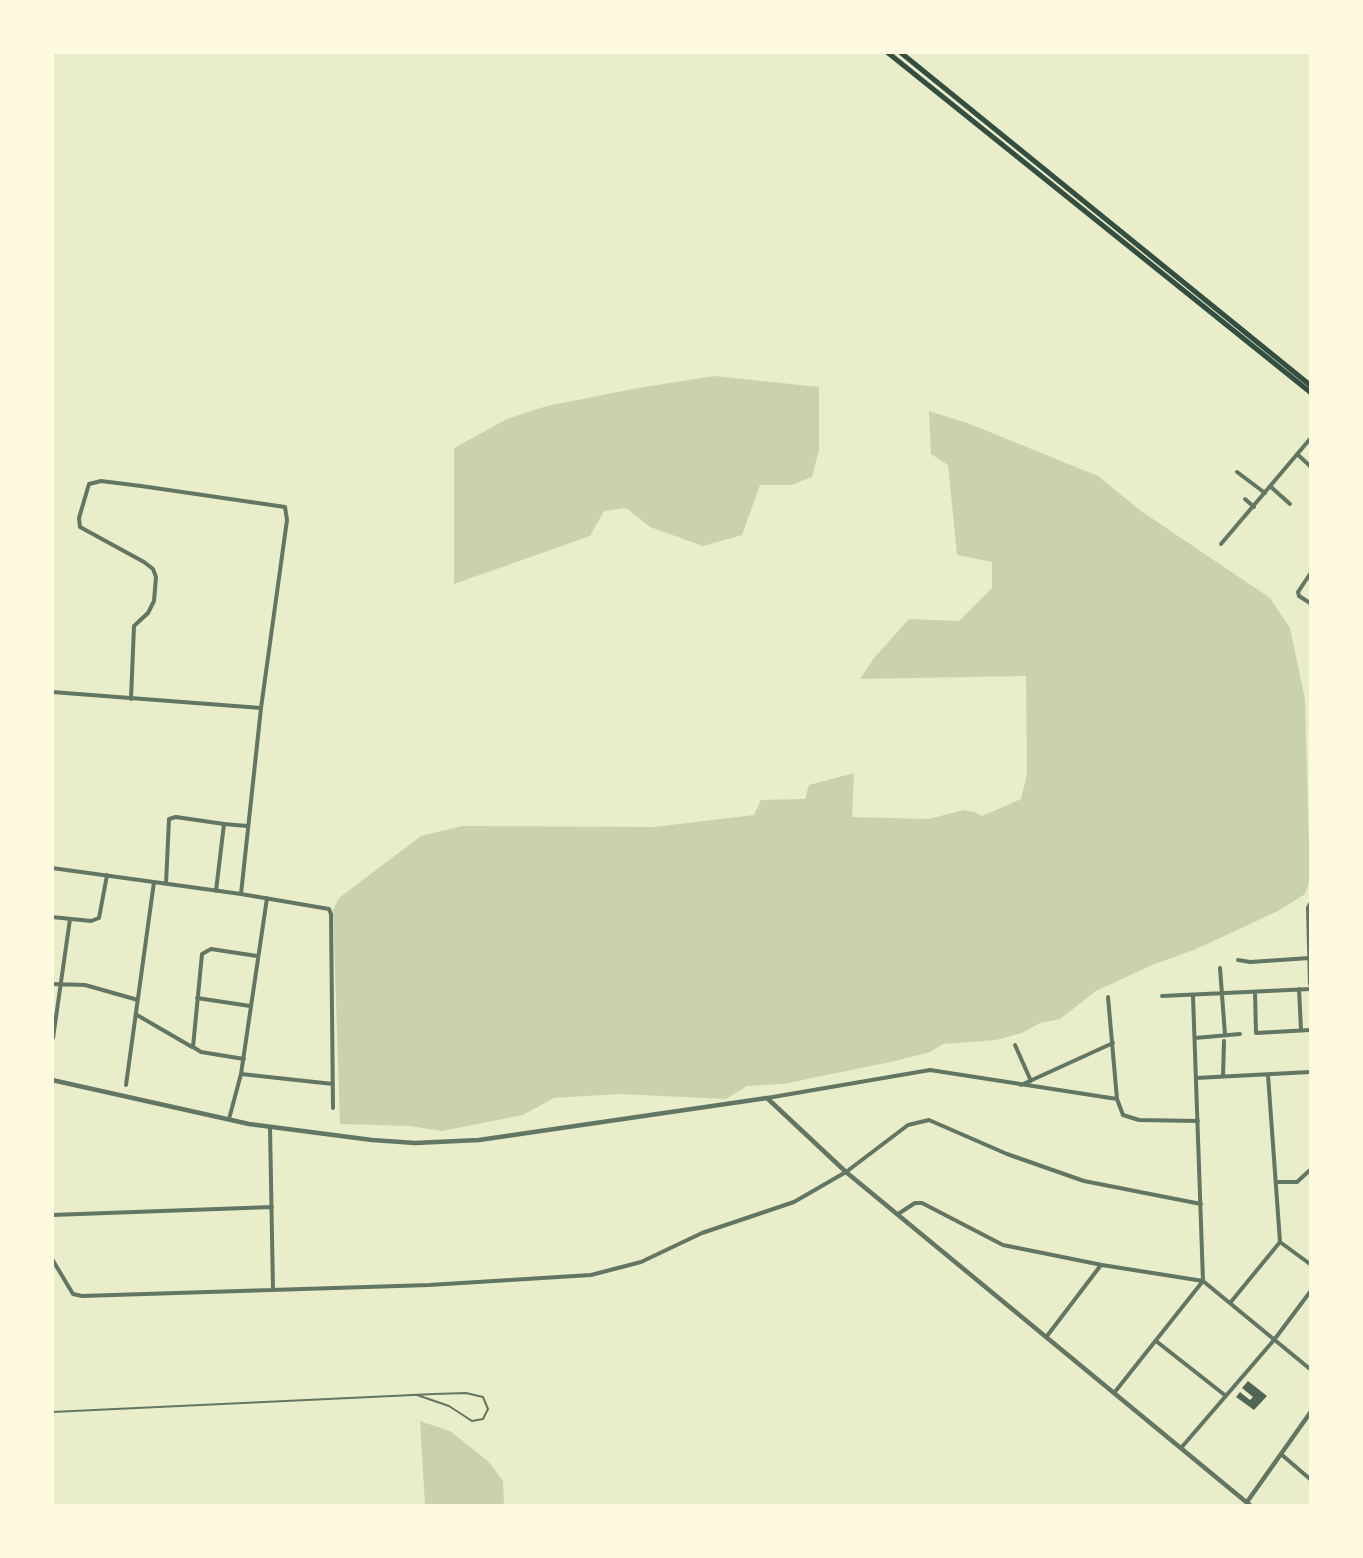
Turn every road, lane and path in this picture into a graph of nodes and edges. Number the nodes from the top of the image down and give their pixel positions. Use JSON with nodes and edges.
{"nodes":[{"id":1,"x":887,"y":52,"type":"edge"},
{"id":2,"x":900,"y":52,"type":"edge"},
{"id":3,"x":1311,"y":385,"type":"edge"},
{"id":4,"x":1311,"y":392,"type":"edge"},
{"id":5,"x":1311,"y":439,"type":"edge"},
{"id":6,"x":1297,"y":454,"type":"junction"},
{"id":7,"x":1311,"y":466,"type":"edge"},
{"id":8,"x":1236,"y":472,"type":"dead end"},
{"id":9,"x":1271,"y":487,"type":"junction"},
{"id":10,"x":1265,"y":494,"type":"junction"},
{"id":11,"x":1245,"y":499,"type":"dead end"},
{"id":12,"x":1290,"y":504,"type":"dead end"},
{"id":13,"x":1254,"y":507,"type":"junction"},
{"id":14,"x":1221,"y":544,"type":"dead end"},
{"id":15,"x":1311,"y":573,"type":"edge"},
{"id":16,"x":1311,"y":603,"type":"edge"},
{"id":17,"x":52,"y":692,"type":"edge"},
{"id":18,"x":131,"y":699,"type":"junction"},
{"id":19,"x":261,"y":708,"type":"junction"},
{"id":20,"x":224,"y":824,"type":"junction"},
{"id":21,"x":247,"y":826,"type":"junction"},
{"id":22,"x":52,"y":868,"type":"edge"},
{"id":23,"x":107,"y":875,"type":"junction"},
{"id":24,"x":154,"y":882,"type":"junction"},
{"id":25,"x":166,"y":884,"type":"junction"},
{"id":26,"x":216,"y":891,"type":"junction"},
{"id":27,"x":241,"y":894,"type":"junction"},
{"id":28,"x":267,"y":898,"type":"junction"},
{"id":29,"x":1311,"y":904,"type":"edge"},
{"id":30,"x":52,"y":916,"type":"edge"},
{"id":31,"x":70,"y":919,"type":"junction"},
{"id":32,"x":257,"y":956,"type":"junction"},
{"id":33,"x":1310,"y":958,"type":"edge"},
{"id":34,"x":1238,"y":960,"type":"dead end"},
{"id":35,"x":1220,"y":968,"type":"dead end"},
{"id":36,"x":52,"y":984,"type":"edge"},
{"id":37,"x":62,"y":984,"type":"junction"},
{"id":38,"x":1311,"y":984,"type":"edge"},
{"id":39,"x":1299,"y":989,"type":"junction"},
{"id":40,"x":1311,"y":989,"type":"edge"},
{"id":41,"x":1255,"y":992,"type":"junction"},
{"id":42,"x":1221,"y":994,"type":"junction"},
{"id":43,"x":1162,"y":996,"type":"dead end"},
{"id":44,"x":1193,"y":996,"type":"junction"},
{"id":45,"x":1108,"y":997,"type":"dead end"},
{"id":46,"x":196,"y":998,"type":"junction"},
{"id":47,"x":138,"y":1000,"type":"junction"},
{"id":48,"x":250,"y":1006,"type":"junction"},
{"id":49,"x":137,"y":1015,"type":"junction"},
{"id":50,"x":1301,"y":1030,"type":"junction"},
{"id":51,"x":1311,"y":1030,"type":"edge"},
{"id":52,"x":1240,"y":1034,"type":"dead end"},
{"id":53,"x":1225,"y":1035,"type":"junction"},
{"id":54,"x":53,"y":1038,"type":"edge"},
{"id":55,"x":1195,"y":1038,"type":"junction"},
{"id":56,"x":1224,"y":1041,"type":"dead end"},
{"id":57,"x":1113,"y":1043,"type":"junction"},
{"id":58,"x":1015,"y":1045,"type":"dead end"},
{"id":59,"x":193,"y":1047,"type":"junction"},
{"id":60,"x":244,"y":1059,"type":"junction"},
{"id":61,"x":1311,"y":1072,"type":"edge"},
{"id":62,"x":242,"y":1074,"type":"junction"},
{"id":63,"x":1268,"y":1075,"type":"junction"},
{"id":64,"x":1224,"y":1077,"type":"junction"},
{"id":65,"x":1196,"y":1078,"type":"junction"},
{"id":66,"x":52,"y":1080,"type":"edge"},
{"id":67,"x":1031,"y":1080,"type":"junction"},
{"id":68,"x":333,"y":1084,"type":"junction"},
{"id":69,"x":126,"y":1085,"type":"dead end"},
{"id":70,"x":1021,"y":1085,"type":"junction"},
{"id":71,"x":767,"y":1098,"type":"junction"},
{"id":72,"x":1117,"y":1099,"type":"junction"},
{"id":73,"x":333,"y":1108,"type":"dead end"},
{"id":74,"x":229,"y":1119,"type":"junction"},
{"id":75,"x":1198,"y":1121,"type":"junction"},
{"id":76,"x":270,"y":1127,"type":"junction"},
{"id":77,"x":1311,"y":1170,"type":"edge"},
{"id":78,"x":846,"y":1172,"type":"junction"},
{"id":79,"x":1276,"y":1182,"type":"junction"},
{"id":80,"x":1201,"y":1204,"type":"junction"},
{"id":81,"x":272,"y":1207,"type":"junction"},
{"id":82,"x":898,"y":1214,"type":"junction"},
{"id":83,"x":52,"y":1215,"type":"edge"},
{"id":84,"x":1280,"y":1242,"type":"junction"},
{"id":85,"x":52,"y":1259,"type":"edge"},
{"id":86,"x":1311,"y":1264,"type":"edge"},
{"id":87,"x":1102,"y":1265,"type":"junction"},
{"id":88,"x":1203,"y":1281,"type":"junction"},
{"id":89,"x":273,"y":1290,"type":"junction"},
{"id":90,"x":1311,"y":1292,"type":"edge"},
{"id":91,"x":1230,"y":1303,"type":"junction"},
{"id":92,"x":1047,"y":1336,"type":"junction"},
{"id":93,"x":1274,"y":1340,"type":"junction"},
{"id":94,"x":1156,"y":1341,"type":"junction"},
{"id":95,"x":1311,"y":1370,"type":"edge"},
{"id":96,"x":1114,"y":1394,"type":"junction"},
{"id":97,"x":417,"y":1395,"type":"junction"},
{"id":98,"x":1226,"y":1396,"type":"junction"},
{"id":99,"x":52,"y":1412,"type":"edge"},
{"id":100,"x":1311,"y":1413,"type":"edge"},
{"id":101,"x":1181,"y":1448,"type":"junction"},
{"id":102,"x":1282,"y":1455,"type":"junction"},
{"id":103,"x":1311,"y":1479,"type":"edge"},
{"id":104,"x":1249,"y":1504,"type":"edge"}],
"edges":[{"from":1,"to":4,"type":"main road"},
{"from":2,"to":3,"type":"main road"},
{"from":5,"to":6,"type":"street"},
{"from":6,"to":7,"type":"street"},
{"from":6,"to":9,"type":"street"},
{"from":8,"to":10,"type":"street"},
{"from":9,"to":10,"type":"street"},
{"from":9,"to":12,"type":"street"},
{"from":10,"to":13,"type":"street"},
{"from":11,"to":13,"type":"street"},
{"from":13,"to":14,"type":"street"},
{"from":15,"to":16,"type":"street"},
{"from":17,"to":18,"type":"street"},
{"from":18,"to":19,"type":"street"},
{"from":18,"to":19,"type":"street"},
{"from":19,"to":21,"type":"street"},
{"from":20,"to":21,"type":"street"},
{"from":20,"to":25,"type":"street"},
{"from":20,"to":26,"type":"street"},
{"from":21,"to":27,"type":"street"},
{"from":22,"to":23,"type":"street"},
{"from":23,"to":24,"type":"street"},
{"from":23,"to":31,"type":"street"},
{"from":24,"to":25,"type":"street"},
{"from":24,"to":47,"type":"street"},
{"from":25,"to":26,"type":"street"},
{"from":26,"to":27,"type":"street"},
{"from":27,"to":28,"type":"street"},
{"from":28,"to":32,"type":"street"},
{"from":28,"to":68,"type":"street"},
{"from":29,"to":33,"type":"street"},
{"from":30,"to":31,"type":"street"},
{"from":31,"to":37,"type":"street"},
{"from":32,"to":46,"type":"street"},
{"from":32,"to":48,"type":"street"},
{"from":33,"to":34,"type":"street"},
{"from":33,"to":38,"type":"street"},
{"from":35,"to":42,"type":"street"},
{"from":36,"to":37,"type":"street"},
{"from":37,"to":47,"type":"street"},
{"from":37,"to":54,"type":"street"},
{"from":39,"to":40,"type":"street"},
{"from":39,"to":41,"type":"street"},
{"from":39,"to":50,"type":"street"},
{"from":41,"to":42,"type":"street"},
{"from":41,"to":50,"type":"street"},
{"from":42,"to":44,"type":"street"},
{"from":42,"to":53,"type":"street"},
{"from":43,"to":44,"type":"street"},
{"from":44,"to":55,"type":"street"},
{"from":45,"to":57,"type":"street"},
{"from":46,"to":48,"type":"street"},
{"from":46,"to":59,"type":"street"},
{"from":47,"to":49,"type":"street"},
{"from":48,"to":60,"type":"street"},
{"from":49,"to":59,"type":"street"},
{"from":49,"to":69,"type":"street"},
{"from":50,"to":51,"type":"street"},
{"from":52,"to":53,"type":"street"},
{"from":53,"to":55,"type":"street"},
{"from":55,"to":65,"type":"street"},
{"from":56,"to":64,"type":"street"},
{"from":57,"to":67,"type":"street"},
{"from":57,"to":72,"type":"street"},
{"from":58,"to":67,"type":"street"},
{"from":59,"to":60,"type":"street"},
{"from":60,"to":62,"type":"street"},
{"from":61,"to":63,"type":"street"},
{"from":62,"to":68,"type":"street"},
{"from":62,"to":74,"type":"street"},
{"from":63,"to":64,"type":"street"},
{"from":63,"to":79,"type":"street"},
{"from":64,"to":65,"type":"street"},
{"from":65,"to":75,"type":"street"},
{"from":66,"to":74,"type":"street"},
{"from":67,"to":70,"type":"street"},
{"from":68,"to":73,"type":"street"},
{"from":70,"to":71,"type":"street"},
{"from":70,"to":72,"type":"street"},
{"from":71,"to":76,"type":"street"},
{"from":71,"to":78,"type":"street"},
{"from":72,"to":75,"type":"street"},
{"from":74,"to":76,"type":"street"},
{"from":75,"to":80,"type":"street"},
{"from":76,"to":81,"type":"street"},
{"from":77,"to":79,"type":"street"},
{"from":78,"to":80,"type":"street"},
{"from":78,"to":82,"type":"street"},
{"from":78,"to":89,"type":"street"},
{"from":79,"to":84,"type":"street"},
{"from":80,"to":88,"type":"street"},
{"from":81,"to":83,"type":"street"},
{"from":81,"to":89,"type":"street"},
{"from":82,"to":87,"type":"street"},
{"from":82,"to":92,"type":"street"},
{"from":84,"to":86,"type":"street"},
{"from":84,"to":91,"type":"street"},
{"from":85,"to":89,"type":"street"},
{"from":87,"to":88,"type":"street"},
{"from":87,"to":92,"type":"street"},
{"from":88,"to":91,"type":"street"},
{"from":88,"to":94,"type":"street"},
{"from":90,"to":93,"type":"street"},
{"from":91,"to":93,"type":"street"},
{"from":92,"to":96,"type":"street"},
{"from":93,"to":95,"type":"street"},
{"from":93,"to":98,"type":"street"},
{"from":94,"to":96,"type":"street"},
{"from":94,"to":98,"type":"street"},
{"from":96,"to":101,"type":"street"},
{"from":97,"to":97,"type":"lane"},
{"from":97,"to":99,"type":"lane"},
{"from":98,"to":101,"type":"street"},
{"from":100,"to":102,"type":"street"},
{"from":101,"to":104,"type":"street"},
{"from":102,"to":103,"type":"street"},
{"from":102,"to":104,"type":"street"}]}
